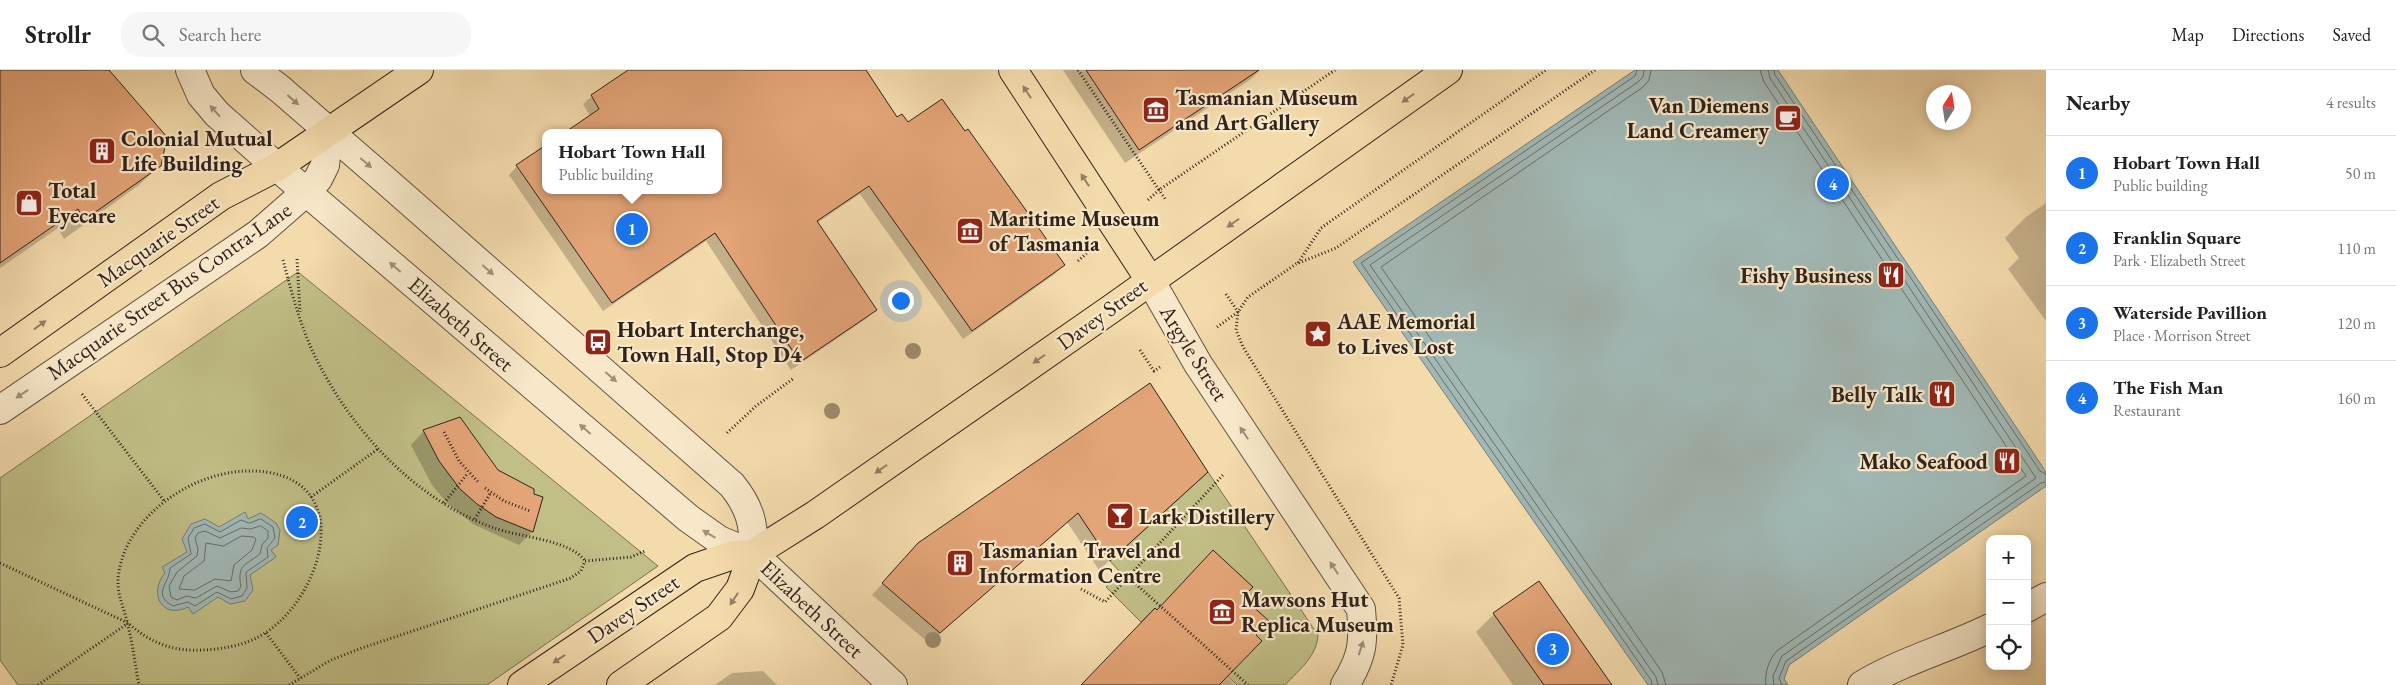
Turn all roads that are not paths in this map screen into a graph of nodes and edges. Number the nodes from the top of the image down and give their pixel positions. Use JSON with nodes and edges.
{"nodes":[{"id":1,"x":190,"y":70,"type":"edge"},
{"id":2,"x":255,"y":70,"type":"edge"},
{"id":3,"x":419,"y":70,"type":"edge"},
{"id":4,"x":1013,"y":70,"type":"edge"},
{"id":5,"x":1448,"y":70,"type":"edge"},
{"id":6,"x":329,"y":131,"type":"junction"},
{"id":7,"x":277,"y":167,"type":"junction"},
{"id":8,"x":306,"y":192,"type":"junction"},
{"id":9,"x":1150,"y":280,"type":"junction"},
{"id":10,"x":0,"y":353,"type":"edge"},
{"id":11,"x":0,"y":410,"type":"edge"},
{"id":12,"x":753,"y":554,"type":"junction"},
{"id":13,"x":2046,"y":597,"type":"edge"},
{"id":14,"x":2031,"y":606,"type":"edge"},
{"id":15,"x":1986,"y":630,"type":"edge"},
{"id":16,"x":522,"y":685,"type":"edge"},
{"id":17,"x":621,"y":685,"type":"edge"},
{"id":18,"x":893,"y":685,"type":"edge"},
{"id":19,"x":1345,"y":685,"type":"edge"},
{"id":20,"x":1862,"y":685,"type":"edge"}],
"edges":[{"from":7,"to":1,"type":"street","name":"Elizabeth Street","one_way":true},
{"from":2,"to":6,"type":"street","name":"Elizabeth Street","one_way":true},
{"from":3,"to":6,"type":"main road","name":"Macquarie Street"},
{"from":9,"to":4,"type":"main road","name":"Argyle Street","one_way":true},
{"from":5,"to":9,"type":"main road","name":"Davey Street","one_way":true},
{"from":6,"to":7,"type":"main road","name":"Macquarie Street"},
{"from":6,"to":8,"type":"street","name":"Macquarie Street Bus Contra-Lane"},
{"from":6,"to":12,"type":"street","name":"Elizabeth Street","one_way":true},
{"from":7,"to":8,"type":"street","name":"Elizabeth Street"},
{"from":10,"to":7,"type":"main road","name":"Macquarie Street","one_way":true},
{"from":8,"to":11,"type":"street","name":"Macquarie Street Bus Contra-Lane","one_way":true},
{"from":12,"to":8,"type":"street","name":"Elizabeth Street","one_way":true},
{"from":9,"to":12,"type":"main road","name":"Davey Street","one_way":true},
{"from":19,"to":9,"type":"street","name":"Argyle Street","one_way":true},
{"from":12,"to":16,"type":"main road","name":"Davey Street","one_way":true},
{"from":12,"to":17,"type":"main road","one_way":true},
{"from":12,"to":18,"type":"street","name":"Elizabeth Street"},
{"from":13,"to":14,"type":"street"},
{"from":15,"to":20,"type":"street"}]}
